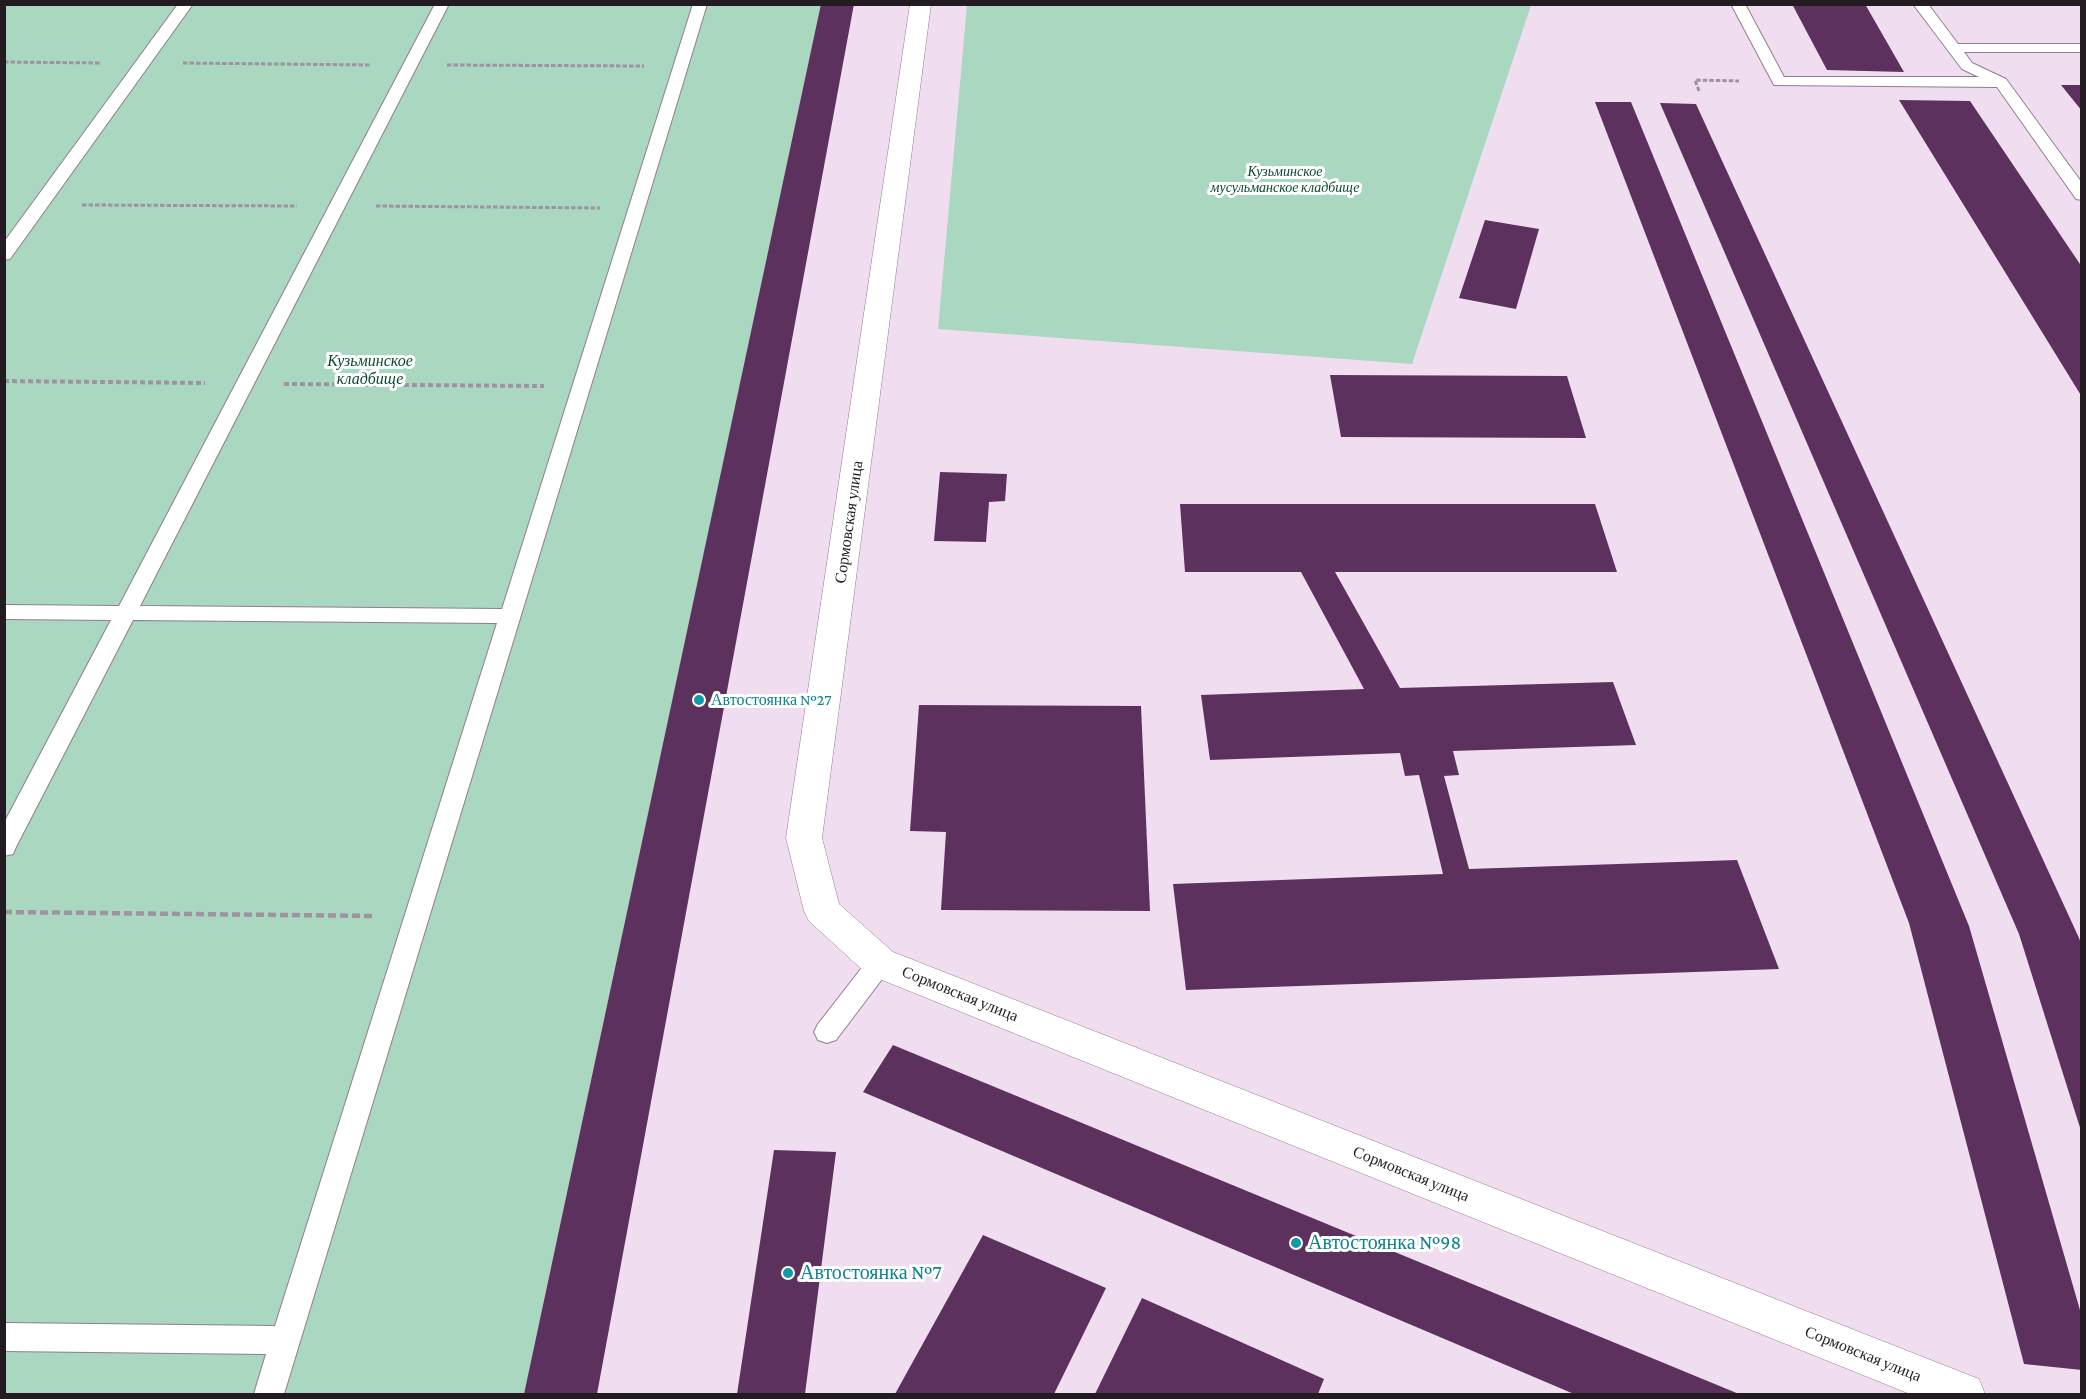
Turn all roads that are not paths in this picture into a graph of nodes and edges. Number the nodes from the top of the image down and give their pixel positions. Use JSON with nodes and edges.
{"nodes":[{"id":1,"x":186,"y":4,"type":"edge"},
{"id":2,"x":442,"y":4,"type":"edge"},
{"id":3,"x":700,"y":4,"type":"edge"},
{"id":4,"x":921,"y":4,"type":"edge"},
{"id":5,"x":1738,"y":4,"type":"edge"},
{"id":6,"x":1920,"y":4,"type":"edge"},
{"id":7,"x":1953,"y":48,"type":"junction"},
{"id":8,"x":2082,"y":48,"type":"edge"},
{"id":9,"x":2001,"y":82,"type":"junction"},
{"id":10,"x":2082,"y":195,"type":"edge"},
{"id":11,"x":4,"y":255,"type":"edge"},
{"id":12,"x":4,"y":612,"type":"edge"},
{"id":13,"x":126,"y":613,"type":"junction"},
{"id":14,"x":510,"y":616,"type":"junction"},
{"id":15,"x":4,"y":847,"type":"edge"},
{"id":16,"x":880,"y":963,"type":"junction"},
{"id":17,"x":827,"y":1032,"type":"dead end"},
{"id":18,"x":4,"y":1337,"type":"edge"},
{"id":19,"x":286,"y":1340,"type":"junction"},
{"id":20,"x":269,"y":1395,"type":"edge"},
{"id":21,"x":1963,"y":1395,"type":"edge"}],
"edges":[{"from":1,"to":11,"type":"lane"},
{"from":2,"to":13,"type":"lane"},
{"from":3,"to":14,"type":"lane"},
{"from":4,"to":16,"type":"street","name":"Сормовская улица"},
{"from":5,"to":9,"type":"lane"},
{"from":6,"to":7,"type":"lane"},
{"from":7,"to":8,"type":"lane"},
{"from":7,"to":9,"type":"lane"},
{"from":9,"to":10,"type":"lane"},
{"from":12,"to":13,"type":"lane"},
{"from":13,"to":14,"type":"lane"},
{"from":13,"to":15,"type":"lane"},
{"from":14,"to":19,"type":"lane"},
{"from":16,"to":17,"type":"lane"},
{"from":16,"to":21,"type":"street","name":"Сормовская улица"},
{"from":18,"to":19,"type":"lane"},
{"from":19,"to":20,"type":"lane"}]}
